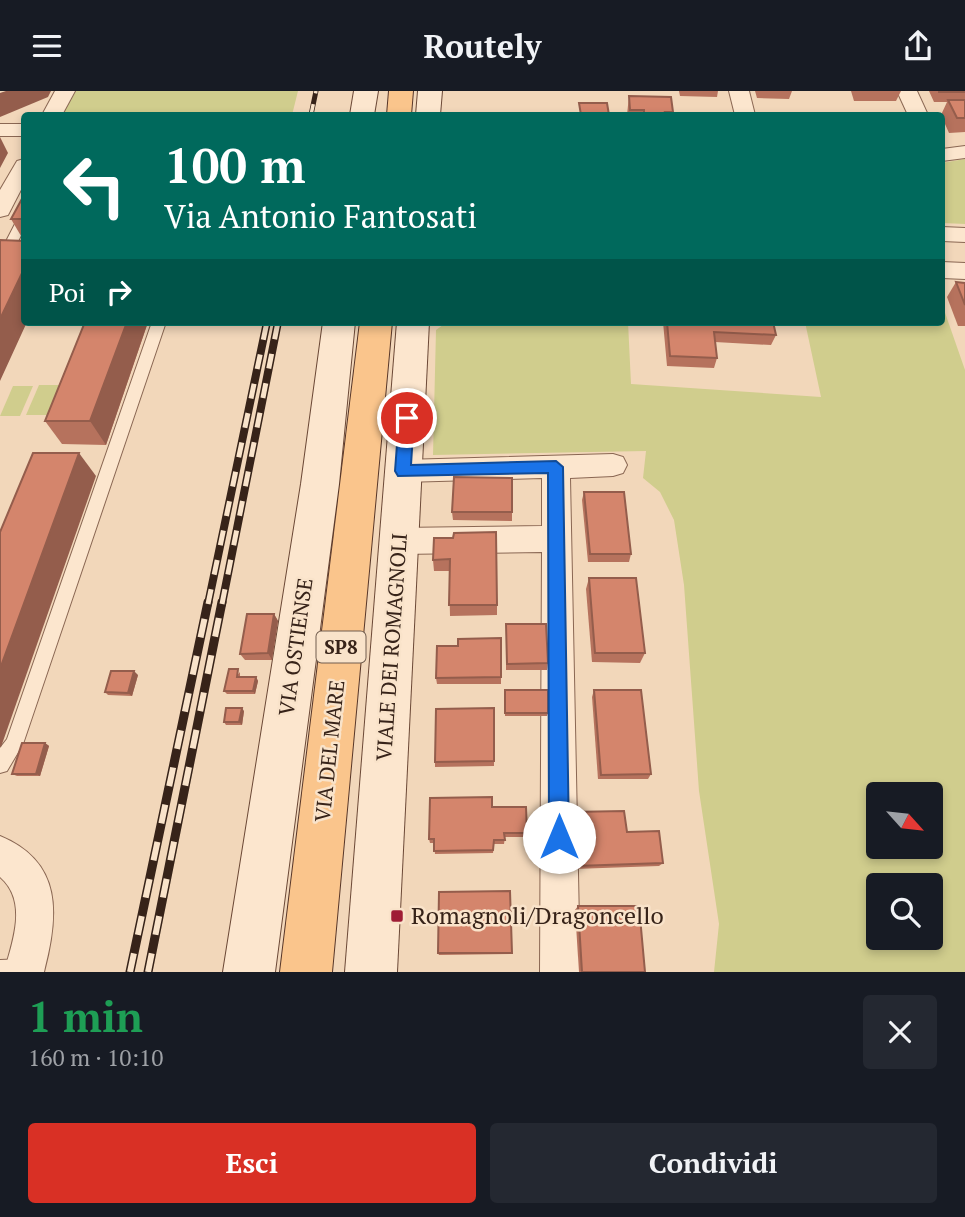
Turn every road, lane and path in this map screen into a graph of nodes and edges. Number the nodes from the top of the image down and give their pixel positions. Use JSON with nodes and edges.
{"nodes":[{"id":1,"x":65,"y":91,"type":"edge"},
{"id":2,"x":366,"y":91,"type":"edge"},
{"id":3,"x":401,"y":91,"type":"edge"},
{"id":4,"x":430,"y":91,"type":"edge"},
{"id":5,"x":739,"y":91,"type":"edge"},
{"id":6,"x":907,"y":91,"type":"edge"},
{"id":7,"x":54,"y":112,"type":"edge"},
{"id":8,"x":362,"y":112,"type":"edge"},
{"id":9,"x":399,"y":112,"type":"edge"},
{"id":10,"x":428,"y":112,"type":"edge"},
{"id":11,"x":744,"y":112,"type":"edge"},
{"id":12,"x":917,"y":112,"type":"edge"},
{"id":13,"x":0,"y":130,"type":"edge"},
{"id":14,"x":21,"y":130,"type":"edge"},
{"id":15,"x":965,"y":152,"type":"edge"},
{"id":16,"x":945,"y":155,"type":"edge"},
{"id":17,"x":21,"y":171,"type":"edge"},
{"id":18,"x":0,"y":210,"type":"edge"},
{"id":19,"x":21,"y":224,"type":"edge"},
{"id":20,"x":945,"y":234,"type":"edge"},
{"id":21,"x":965,"y":235,"type":"edge"},
{"id":22,"x":21,"y":257,"type":"edge"},
{"id":23,"x":21,"y":265,"type":"edge"},
{"id":24,"x":0,"y":266,"type":"edge"},
{"id":25,"x":945,"y":270,"type":"edge"},
{"id":26,"x":965,"y":271,"type":"edge"},
{"id":27,"x":158,"y":326,"type":"edge"},
{"id":28,"x":338,"y":326,"type":"edge"},
{"id":29,"x":407,"y":326,"type":"edge"},
{"id":30,"x":613,"y":465,"type":"dead end"},
{"id":31,"x":556,"y":467,"type":"junction"},
{"id":32,"x":403,"y":471,"type":"junction"},
{"id":33,"x":556,"y":539,"type":"junction"},
{"id":34,"x":399,"y":541,"type":"junction"},
{"id":35,"x":0,"y":764,"type":"edge"},
{"id":36,"x":0,"y":855,"type":"edge"},
{"id":37,"x":17,"y":971,"type":"edge"},
{"id":38,"x":249,"y":972,"type":"edge"},
{"id":39,"x":306,"y":972,"type":"edge"},
{"id":40,"x":371,"y":972,"type":"edge"},
{"id":41,"x":560,"y":972,"type":"edge"}],
"edges":[{"from":1,"to":7,"type":"street"},
{"from":2,"to":8,"type":"main road"},
{"from":3,"to":9,"type":"main road"},
{"from":4,"to":10,"type":"main road"},
{"from":5,"to":11,"type":"street"},
{"from":6,"to":12,"type":"street"},
{"from":13,"to":14,"type":"street"},
{"from":15,"to":16,"type":"street"},
{"from":17,"to":18,"type":"street"},
{"from":19,"to":22,"type":"lane"},
{"from":20,"to":21,"type":"street"},
{"from":23,"to":24,"type":"lane"},
{"from":25,"to":26,"type":"street"},
{"from":27,"to":35,"type":"lane"},
{"from":28,"to":38,"type":"main road","name":"VIA OSTIENSE"},
{"from":29,"to":32,"type":"main road","name":"VIALE DEI ROMAGNOLI"},
{"from":29,"to":39,"type":"main road","name":"VIA DEL MARE","number":"SP8"},
{"from":30,"to":31,"type":"street"},
{"from":31,"to":32,"type":"street"},
{"from":31,"to":33,"type":"street"},
{"from":32,"to":34,"type":"main road","name":"VIALE DEI ROMAGNOLI"},
{"from":33,"to":34,"type":"street"},
{"from":33,"to":41,"type":"street"},
{"from":34,"to":40,"type":"main road","name":"VIALE DEI ROMAGNOLI"},
{"from":36,"to":37,"type":"street"}]}
